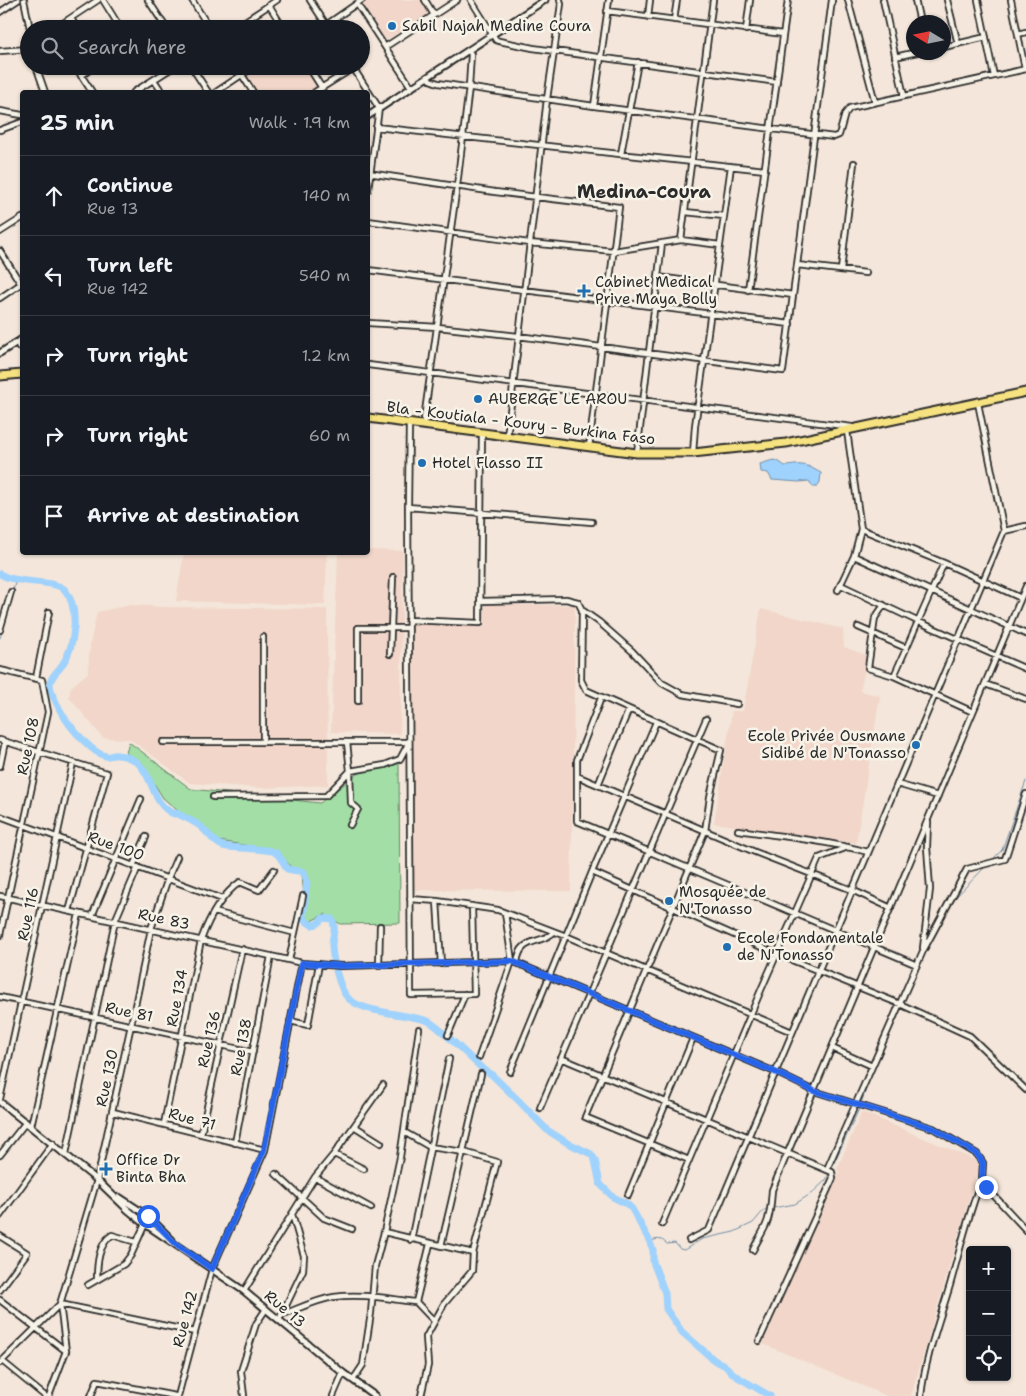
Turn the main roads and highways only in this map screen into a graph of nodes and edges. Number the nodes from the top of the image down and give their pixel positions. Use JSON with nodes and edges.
{"nodes":[{"id":1,"x":20,"y":374,"type":"edge"},
{"id":2,"x":0,"y":376,"type":"edge"},
{"id":3,"x":1026,"y":392,"type":"edge"},
{"id":4,"x":370,"y":418,"type":"edge"}],
"edges":[{"from":1,"to":2,"type":"main road"},
{"from":3,"to":4,"type":"main road","name":"Bla - Koutiala - Koury - Burkina Faso"}]}
